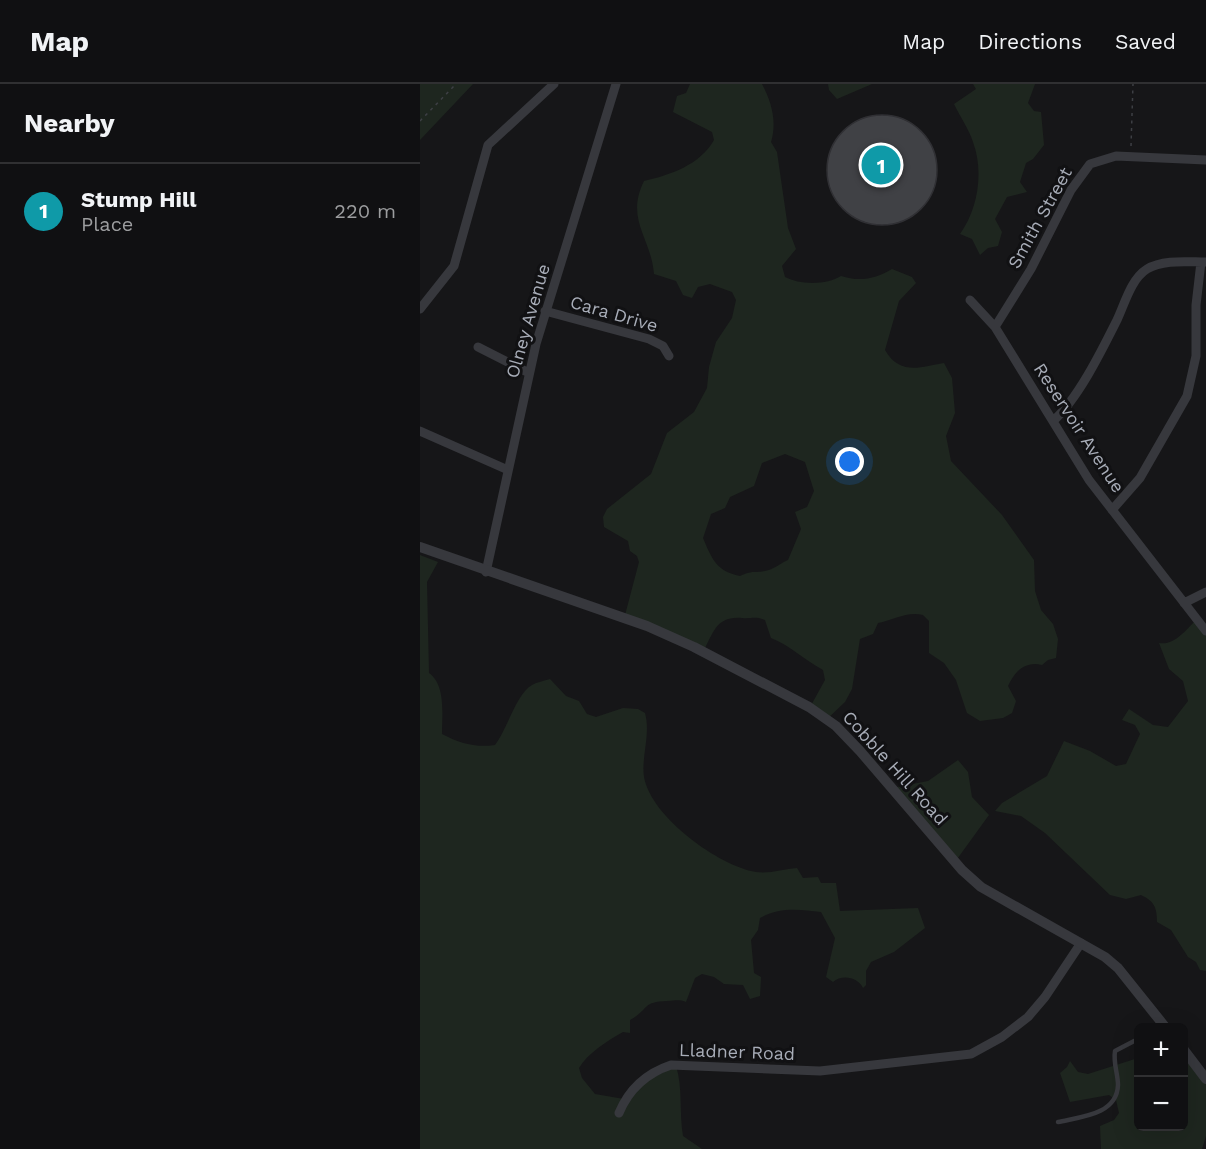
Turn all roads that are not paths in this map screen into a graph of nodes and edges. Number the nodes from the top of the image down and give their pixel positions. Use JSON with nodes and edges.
{"nodes":[{"id":1,"x":554,"y":84,"type":"edge"},
{"id":2,"x":616,"y":84,"type":"edge"},
{"id":3,"x":1206,"y":160,"type":"edge"},
{"id":4,"x":1203,"y":262,"type":"edge"},
{"id":5,"x":970,"y":300,"type":"dead end"},
{"id":6,"x":420,"y":309,"type":"edge"},
{"id":7,"x":545,"y":311,"type":"junction"},
{"id":8,"x":995,"y":327,"type":"junction"},
{"id":9,"x":478,"y":346,"type":"dead end"},
{"id":10,"x":669,"y":356,"type":"dead end"},
{"id":11,"x":529,"y":372,"type":"junction"},
{"id":12,"x":1053,"y":421,"type":"junction"},
{"id":13,"x":420,"y":431,"type":"edge"},
{"id":14,"x":508,"y":470,"type":"junction"},
{"id":15,"x":1112,"y":510,"type":"junction"},
{"id":16,"x":420,"y":547,"type":"edge"},
{"id":17,"x":486,"y":572,"type":"junction"},
{"id":18,"x":1206,"y":592,"type":"edge"},
{"id":19,"x":1184,"y":603,"type":"junction"},
{"id":20,"x":1206,"y":632,"type":"edge"},
{"id":21,"x":1081,"y":943,"type":"junction"},
{"id":22,"x":1162,"y":1023,"type":"edge"},
{"id":23,"x":1134,"y":1041,"type":"edge"},
{"id":24,"x":1188,"y":1055,"type":"edge"},
{"id":25,"x":1206,"y":1079,"type":"edge"},
{"id":26,"x":619,"y":1113,"type":"dead end"},
{"id":27,"x":1058,"y":1122,"type":"dead end"}],
"edges":[{"from":1,"to":6,"type":"street"},
{"from":2,"to":7,"type":"street","name":"Olney Avenue"},
{"from":3,"to":8,"type":"street","name":"Smith Street"},
{"from":4,"to":12,"type":"street"},
{"from":4,"to":15,"type":"street"},
{"from":5,"to":8,"type":"street","name":"Reservoir Avenue"},
{"from":7,"to":10,"type":"street","name":"Cara Drive"},
{"from":7,"to":11,"type":"street","name":"Olney Avenue"},
{"from":8,"to":12,"type":"street","name":"Reservoir Avenue"},
{"from":9,"to":11,"type":"street"},
{"from":11,"to":14,"type":"street","name":"Olney Avenue"},
{"from":12,"to":15,"type":"street","name":"Reservoir Avenue"},
{"from":13,"to":14,"type":"street"},
{"from":14,"to":17,"type":"street","name":"Olney Avenue"},
{"from":15,"to":19,"type":"street","name":"Reservoir Avenue"},
{"from":16,"to":17,"type":"street","name":"Cobble Hill Road"},
{"from":17,"to":21,"type":"street","name":"Cobble Hill Road"},
{"from":18,"to":19,"type":"street"},
{"from":19,"to":20,"type":"street","name":"Reservoir Avenue"},
{"from":21,"to":22,"type":"street","name":"Cobble Hill Road"},
{"from":21,"to":26,"type":"street","name":"Lladner Road"},
{"from":23,"to":27,"type":"lane"},
{"from":24,"to":25,"type":"street"}]}
